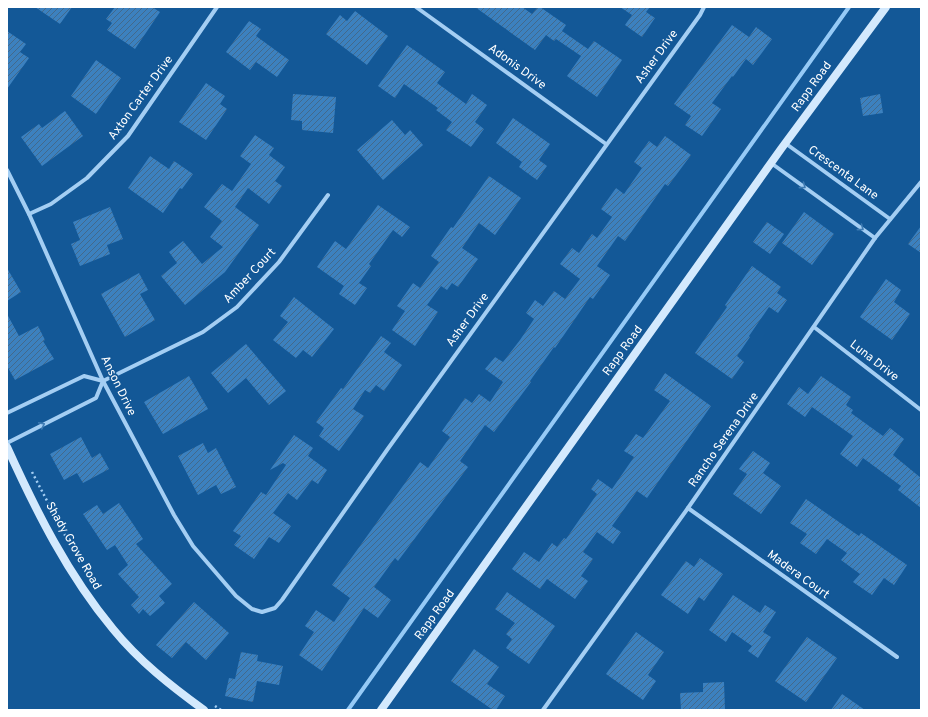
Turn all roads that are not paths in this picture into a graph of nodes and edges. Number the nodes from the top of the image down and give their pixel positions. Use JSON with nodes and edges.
{"nodes":[{"id":1,"x":217,"y":7,"type":"edge"},
{"id":2,"x":416,"y":7,"type":"edge"},
{"id":3,"x":704,"y":7,"type":"edge"},
{"id":4,"x":886,"y":7,"type":"edge"},
{"id":5,"x":786,"y":143,"type":"junction"},
{"id":6,"x":606,"y":144,"type":"junction"},
{"id":7,"x":771,"y":163,"type":"junction"},
{"id":8,"x":7,"y":170,"type":"edge"},
{"id":9,"x":921,"y":182,"type":"edge"},
{"id":10,"x":328,"y":195,"type":"dead end"},
{"id":11,"x":29,"y":214,"type":"junction"},
{"id":12,"x":890,"y":219,"type":"junction"},
{"id":13,"x":875,"y":238,"type":"junction"},
{"id":14,"x":814,"y":327,"type":"junction"},
{"id":15,"x":103,"y":381,"type":"junction"},
{"id":16,"x":921,"y":410,"type":"edge"},
{"id":17,"x":7,"y":413,"type":"edge"},
{"id":18,"x":7,"y":443,"type":"edge"},
{"id":19,"x":7,"y":448,"type":"edge"},
{"id":20,"x":688,"y":508,"type":"junction"},
{"id":21,"x":236,"y":596,"type":"joint"},
{"id":22,"x":897,"y":657,"type":"dead end"},
{"id":23,"x":204,"y":710,"type":"edge"},
{"id":24,"x":381,"y":710,"type":"edge"},
{"id":25,"x":543,"y":710,"type":"edge"}],
"edges":[{"from":1,"to":11,"type":"street","name":"Axton Carter Drive"},
{"from":2,"to":6,"type":"street","name":"Adonis Drive"},
{"from":3,"to":6,"type":"street","name":"Asher Drive"},
{"from":4,"to":5,"type":"street","name":"Rapp Road"},
{"from":5,"to":7,"type":"street","name":"Rapp Road"},
{"from":5,"to":12,"type":"street","name":"Crescenta Lane"},
{"from":6,"to":21,"type":"street","name":"Asher Drive"},
{"from":7,"to":13,"type":"street","one_way":true},
{"from":7,"to":24,"type":"street","name":"Rapp Road"},
{"from":8,"to":11,"type":"street","name":"Anson Drive"},
{"from":9,"to":12,"type":"street","name":"Rancho Serena Drive"},
{"from":10,"to":15,"type":"street","name":"Amber Court"},
{"from":11,"to":15,"type":"street","name":"Anson Drive"},
{"from":12,"to":13,"type":"street","name":"Rancho Serena Drive"},
{"from":13,"to":14,"type":"street","name":"Rancho Serena Drive"},
{"from":14,"to":16,"type":"street","name":"Luna Drive"},
{"from":14,"to":20,"type":"street","name":"Rancho Serena Drive"},
{"from":15,"to":17,"type":"street"},
{"from":18,"to":15,"type":"street","one_way":true},
{"from":15,"to":21,"type":"street","name":"Anson Drive"},
{"from":19,"to":23,"type":"street","name":"Shady Grove Road"},
{"from":20,"to":22,"type":"street","name":"Madera Court"},
{"from":20,"to":25,"type":"street","name":"Rancho Serena Drive"}]}
